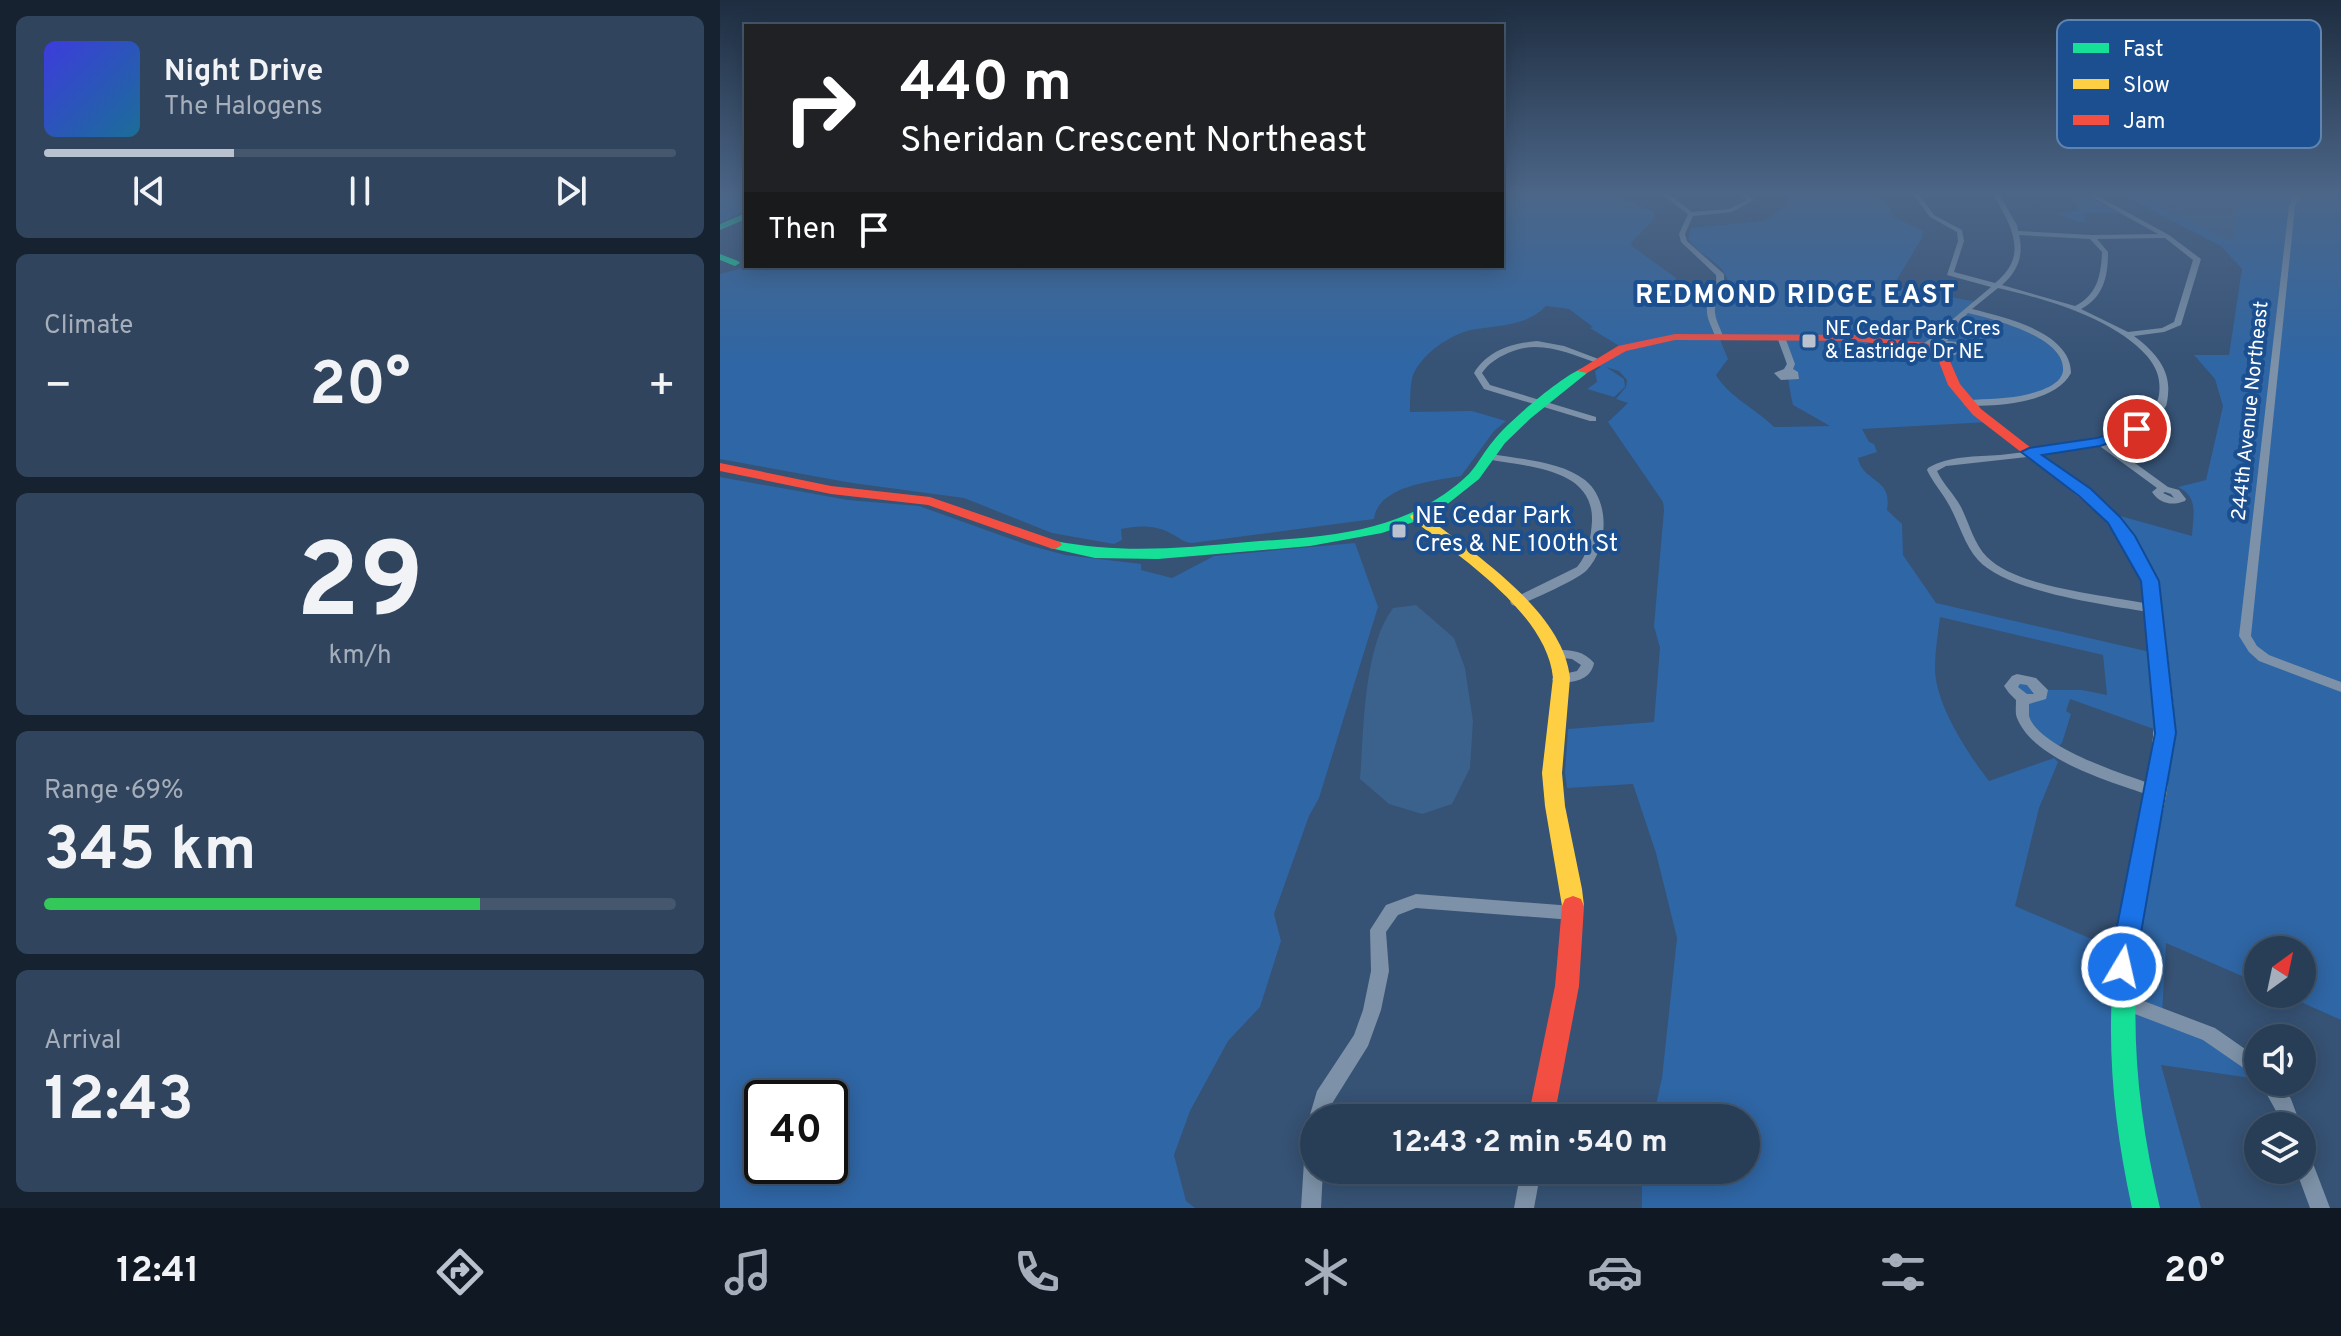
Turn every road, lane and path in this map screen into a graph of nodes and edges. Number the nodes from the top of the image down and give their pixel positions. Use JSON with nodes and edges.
{"nodes":[{"id":1,"x":1694,"y":250,"type":"edge"},
{"id":2,"x":1958,"y":250,"type":"edge"},
{"id":3,"x":2017,"y":250,"type":"edge"},
{"id":4,"x":2104,"y":250,"type":"edge"},
{"id":5,"x":2186,"y":250,"type":"edge"},
{"id":6,"x":2287,"y":250,"type":"edge"},
{"id":7,"x":1999,"y":286,"type":"junction"},
{"id":8,"x":2075,"y":309,"type":"junction"},
{"id":9,"x":1967,"y":310,"type":"junction"},
{"id":10,"x":2125,"y":335,"type":"junction"},
{"id":11,"x":1719,"y":336,"type":"junction"},
{"id":12,"x":1781,"y":337,"type":"junction"},
{"id":13,"x":1937,"y":347,"type":"junction"},
{"id":14,"x":1597,"y":360,"type":"junction"},
{"id":15,"x":1788,"y":370,"type":"dead end"},
{"id":16,"x":1540,"y":403,"type":"junction"},
{"id":17,"x":1967,"y":403,"type":"junction"},
{"id":18,"x":1593,"y":419,"type":"dead end"},
{"id":19,"x":2100,"y":442,"type":"junction"},
{"id":20,"x":2029,"y":452,"type":"junction"},
{"id":21,"x":1490,"y":457,"type":"junction"},
{"id":22,"x":720,"y":467,"type":"edge"},
{"id":23,"x":2164,"y":489,"type":"dead end"},
{"id":24,"x":1417,"y":516,"type":"junction"},
{"id":25,"x":1516,"y":602,"type":"junction"},
{"id":26,"x":2154,"y":609,"type":"junction"},
{"id":27,"x":1557,"y":654,"type":"junction"},
{"id":28,"x":1559,"y":679,"type":"junction"},
{"id":29,"x":2341,"y":687,"type":"edge"},
{"id":30,"x":2023,"y":698,"type":"dead end"},
{"id":31,"x":2155,"y":791,"type":"junction"},
{"id":32,"x":1573,"y":913,"type":"junction"},
{"id":33,"x":2120,"y":1000,"type":"junction"},
{"id":34,"x":2244,"y":1059,"type":"edge"},
{"id":35,"x":1322,"y":1104,"type":"edge"},
{"id":36,"x":1544,"y":1104,"type":"edge"},
{"id":37,"x":1313,"y":1184,"type":"edge"},
{"id":38,"x":1528,"y":1184,"type":"edge"},
{"id":39,"x":2311,"y":1184,"type":"edge"},
{"id":40,"x":1311,"y":1208,"type":"edge"},
{"id":41,"x":1524,"y":1208,"type":"edge"},
{"id":42,"x":2146,"y":1208,"type":"edge"},
{"id":43,"x":2320,"y":1208,"type":"edge"}],
"edges":[{"from":1,"to":11,"type":"street"},
{"from":2,"to":7,"type":"street"},
{"from":3,"to":7,"type":"street"},
{"from":4,"to":8,"type":"street"},
{"from":5,"to":10,"type":"street"},
{"from":6,"to":29,"type":"street","name":"244th Avenue Northeast"},
{"from":7,"to":8,"type":"street"},
{"from":7,"to":9,"type":"street"},
{"from":8,"to":10,"type":"street"},
{"from":9,"to":13,"type":"street"},
{"from":9,"to":17,"type":"street"},
{"from":10,"to":19,"type":"street"},
{"from":11,"to":12,"type":"street"},
{"from":11,"to":14,"type":"street"},
{"from":12,"to":13,"type":"street"},
{"from":12,"to":15,"type":"street"},
{"from":13,"to":17,"type":"street"},
{"from":14,"to":16,"type":"street"},
{"from":14,"to":16,"type":"street"},
{"from":16,"to":18,"type":"street"},
{"from":16,"to":21,"type":"street"},
{"from":17,"to":20,"type":"street"},
{"from":19,"to":20,"type":"street"},
{"from":19,"to":23,"type":"street"},
{"from":20,"to":26,"type":"street"},
{"from":20,"to":26,"type":"street"},
{"from":21,"to":24,"type":"street"},
{"from":21,"to":25,"type":"street"},
{"from":22,"to":24,"type":"street"},
{"from":24,"to":25,"type":"street"},
{"from":25,"to":27,"type":"street"},
{"from":26,"to":31,"type":"street"},
{"from":27,"to":28,"type":"street"},
{"from":27,"to":28,"type":"street"},
{"from":28,"to":32,"type":"street"},
{"from":30,"to":31,"type":"street"},
{"from":31,"to":33,"type":"street"},
{"from":32,"to":35,"type":"street"},
{"from":32,"to":36,"type":"street"},
{"from":33,"to":34,"type":"street"},
{"from":33,"to":42,"type":"street"},
{"from":37,"to":40,"type":"street"},
{"from":38,"to":41,"type":"street"},
{"from":39,"to":43,"type":"street"}]}
